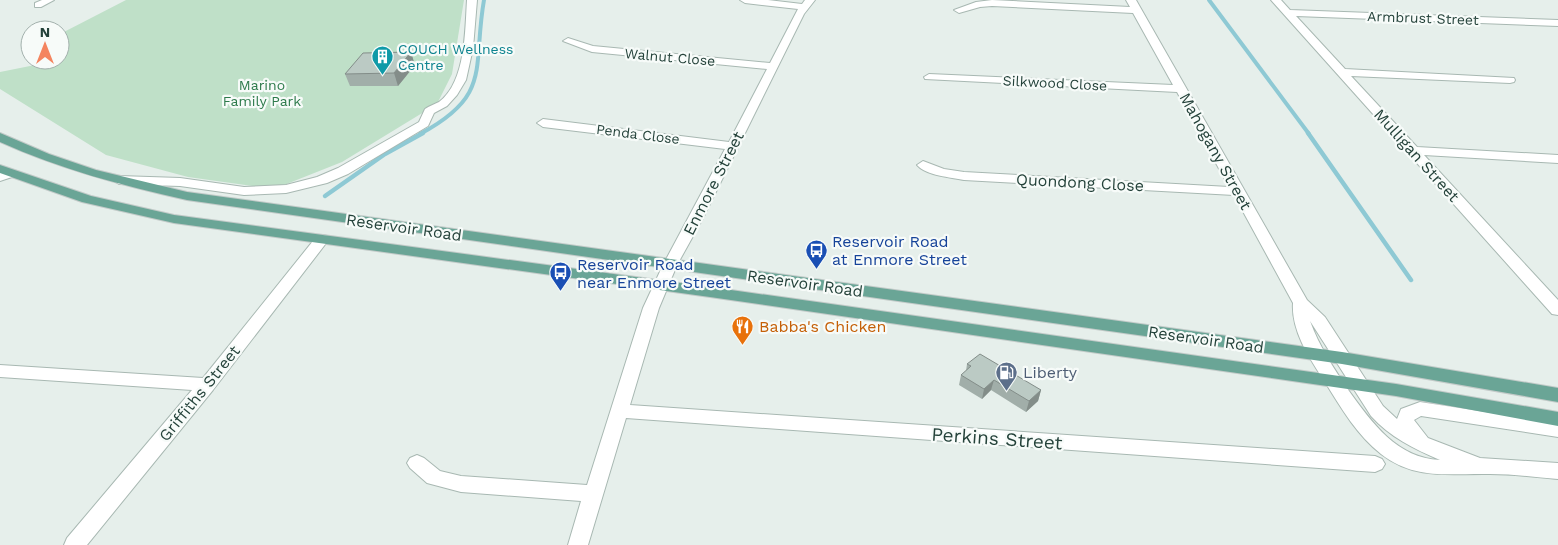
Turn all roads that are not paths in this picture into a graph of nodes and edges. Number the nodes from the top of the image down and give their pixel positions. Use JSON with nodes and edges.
{"nodes":[{"id":1,"x":49,"y":0,"type":"edge"},
{"id":2,"x":472,"y":0,"type":"edge"},
{"id":3,"x":745,"y":0,"type":"edge"},
{"id":4,"x":1276,"y":0,"type":"edge"},
{"id":5,"x":807,"y":3,"type":"edge"},
{"id":6,"x":38,"y":5,"type":"dead end"},
{"id":7,"x":1134,"y":5,"type":"edge"},
{"id":8,"x":959,"y":10,"type":"dead end"},
{"id":9,"x":1288,"y":13,"type":"junction"},
{"id":10,"x":1558,"y":23,"type":"edge"},
{"id":11,"x":568,"y":41,"type":"dead end"},
{"id":12,"x":773,"y":66,"type":"junction"},
{"id":13,"x":1343,"y":72,"type":"junction"},
{"id":14,"x":929,"y":77,"type":"dead end"},
{"id":15,"x":1510,"y":80,"type":"dead end"},
{"id":16,"x":1182,"y":89,"type":"junction"},
{"id":17,"x":543,"y":123,"type":"dead end"},
{"id":18,"x":0,"y":126,"type":"edge"},
{"id":19,"x":0,"y":137,"type":"edge"},
{"id":20,"x":733,"y":146,"type":"junction"},
{"id":21,"x":23,"y":148,"type":"junction"},
{"id":22,"x":1414,"y":151,"type":"junction"},
{"id":23,"x":1558,"y":159,"type":"edge"},
{"id":24,"x":923,"y":165,"type":"dead end"},
{"id":25,"x":3,"y":173,"type":"edge"},
{"id":26,"x":118,"y":180,"type":"junction"},
{"id":27,"x":1238,"y":191,"type":"junction"},
{"id":28,"x":322,"y":238,"type":"junction"},
{"id":29,"x":670,"y":265,"type":"junction"},
{"id":30,"x":661,"y":286,"type":"junction"},
{"id":31,"x":1301,"y":303,"type":"junction"},
{"id":32,"x":1558,"y":310,"type":"edge"},
{"id":33,"x":1317,"y":354,"type":"junction"},
{"id":34,"x":1342,"y":358,"type":"junction"},
{"id":35,"x":0,"y":371,"type":"edge"},
{"id":36,"x":1333,"y":381,"type":"junction"},
{"id":37,"x":207,"y":385,"type":"junction"},
{"id":38,"x":1360,"y":385,"type":"junction"},
{"id":39,"x":1558,"y":395,"type":"edge"},
{"id":40,"x":618,"y":411,"type":"junction"},
{"id":41,"x":1558,"y":419,"type":"edge"},
{"id":42,"x":1558,"y":430,"type":"edge"},
{"id":43,"x":1427,"y":445,"type":"junction"},
{"id":44,"x":417,"y":464,"type":"dead end"},
{"id":45,"x":1375,"y":464,"type":"dead end"},
{"id":46,"x":1480,"y":466,"type":"junction"},
{"id":47,"x":1558,"y":471,"type":"edge"},
{"id":48,"x":593,"y":494,"type":"junction"},
{"id":49,"x":74,"y":545,"type":"edge"},
{"id":50,"x":578,"y":545,"type":"edge"}],
"edges":[{"from":1,"to":6,"type":"street"},
{"from":2,"to":26,"type":"street"},
{"from":3,"to":5,"type":"street"},
{"from":4,"to":9,"type":"street","name":"Mulligan Street"},
{"from":5,"to":12,"type":"street","name":"Enmore Street"},
{"from":7,"to":8,"type":"street"},
{"from":7,"to":16,"type":"street","name":"Mahogany Street"},
{"from":9,"to":10,"type":"street","name":"Armbrust Street"},
{"from":9,"to":13,"type":"street","name":"Mulligan Street"},
{"from":11,"to":12,"type":"street","name":"Walnut Close"},
{"from":12,"to":20,"type":"street","name":"Enmore Street"},
{"from":13,"to":15,"type":"street"},
{"from":13,"to":22,"type":"street","name":"Mulligan Street"},
{"from":14,"to":16,"type":"street","name":"Silkwood Close"},
{"from":16,"to":27,"type":"street","name":"Mahogany Street"},
{"from":17,"to":20,"type":"street","name":"Penda Close"},
{"from":18,"to":21,"type":"main road"},
{"from":19,"to":21,"type":"main road","name":"Reservoir Road"},
{"from":20,"to":29,"type":"street","name":"Enmore Street"},
{"from":21,"to":26,"type":"main road","name":"Reservoir Road"},
{"from":22,"to":23,"type":"street"},
{"from":22,"to":32,"type":"street","name":"Mulligan Street"},
{"from":24,"to":27,"type":"street","name":"Quondong Close"},
{"from":25,"to":28,"type":"main road","name":"Reservoir Road"},
{"from":26,"to":29,"type":"main road","name":"Reservoir Road"},
{"from":27,"to":31,"type":"street","name":"Mahogany Street"},
{"from":28,"to":30,"type":"main road","name":"Reservoir Road"},
{"from":28,"to":37,"type":"street","name":"Griffiths Street"},
{"from":29,"to":30,"type":"street","name":"Enmore Street"},
{"from":29,"to":33,"type":"main road","name":"Reservoir Road"},
{"from":30,"to":36,"type":"main road","name":"Reservoir Road"},
{"from":30,"to":40,"type":"street","name":"Enmore Street"},
{"from":31,"to":33,"type":"street","name":"Mahogany Street"},
{"from":31,"to":34,"type":"street","name":"Mahogany Street"},
{"from":33,"to":34,"type":"main road","name":"Reservoir Road"},
{"from":33,"to":36,"type":"street","name":"Mahogany Street"},
{"from":34,"to":38,"type":"street","name":"Mahogany Street"},
{"from":34,"to":39,"type":"main road","name":"Reservoir Road"},
{"from":35,"to":37,"type":"street"},
{"from":36,"to":38,"type":"main road","name":"Reservoir Road"},
{"from":36,"to":46,"type":"street","name":"Mahogany Street"},
{"from":37,"to":49,"type":"street","name":"Griffiths Street"},
{"from":38,"to":41,"type":"main road","name":"Reservoir Road"},
{"from":38,"to":43,"type":"street","name":"Mahogany Street"},
{"from":40,"to":45,"type":"street","name":"Perkins Street"},
{"from":40,"to":48,"type":"street","name":"Enmore Street"},
{"from":42,"to":43,"type":"street"},
{"from":43,"to":46,"type":"street","name":"Mahogany Street"},
{"from":44,"to":48,"type":"street"},
{"from":46,"to":47,"type":"street"},
{"from":48,"to":50,"type":"street","name":"Enmore Street"}]}
